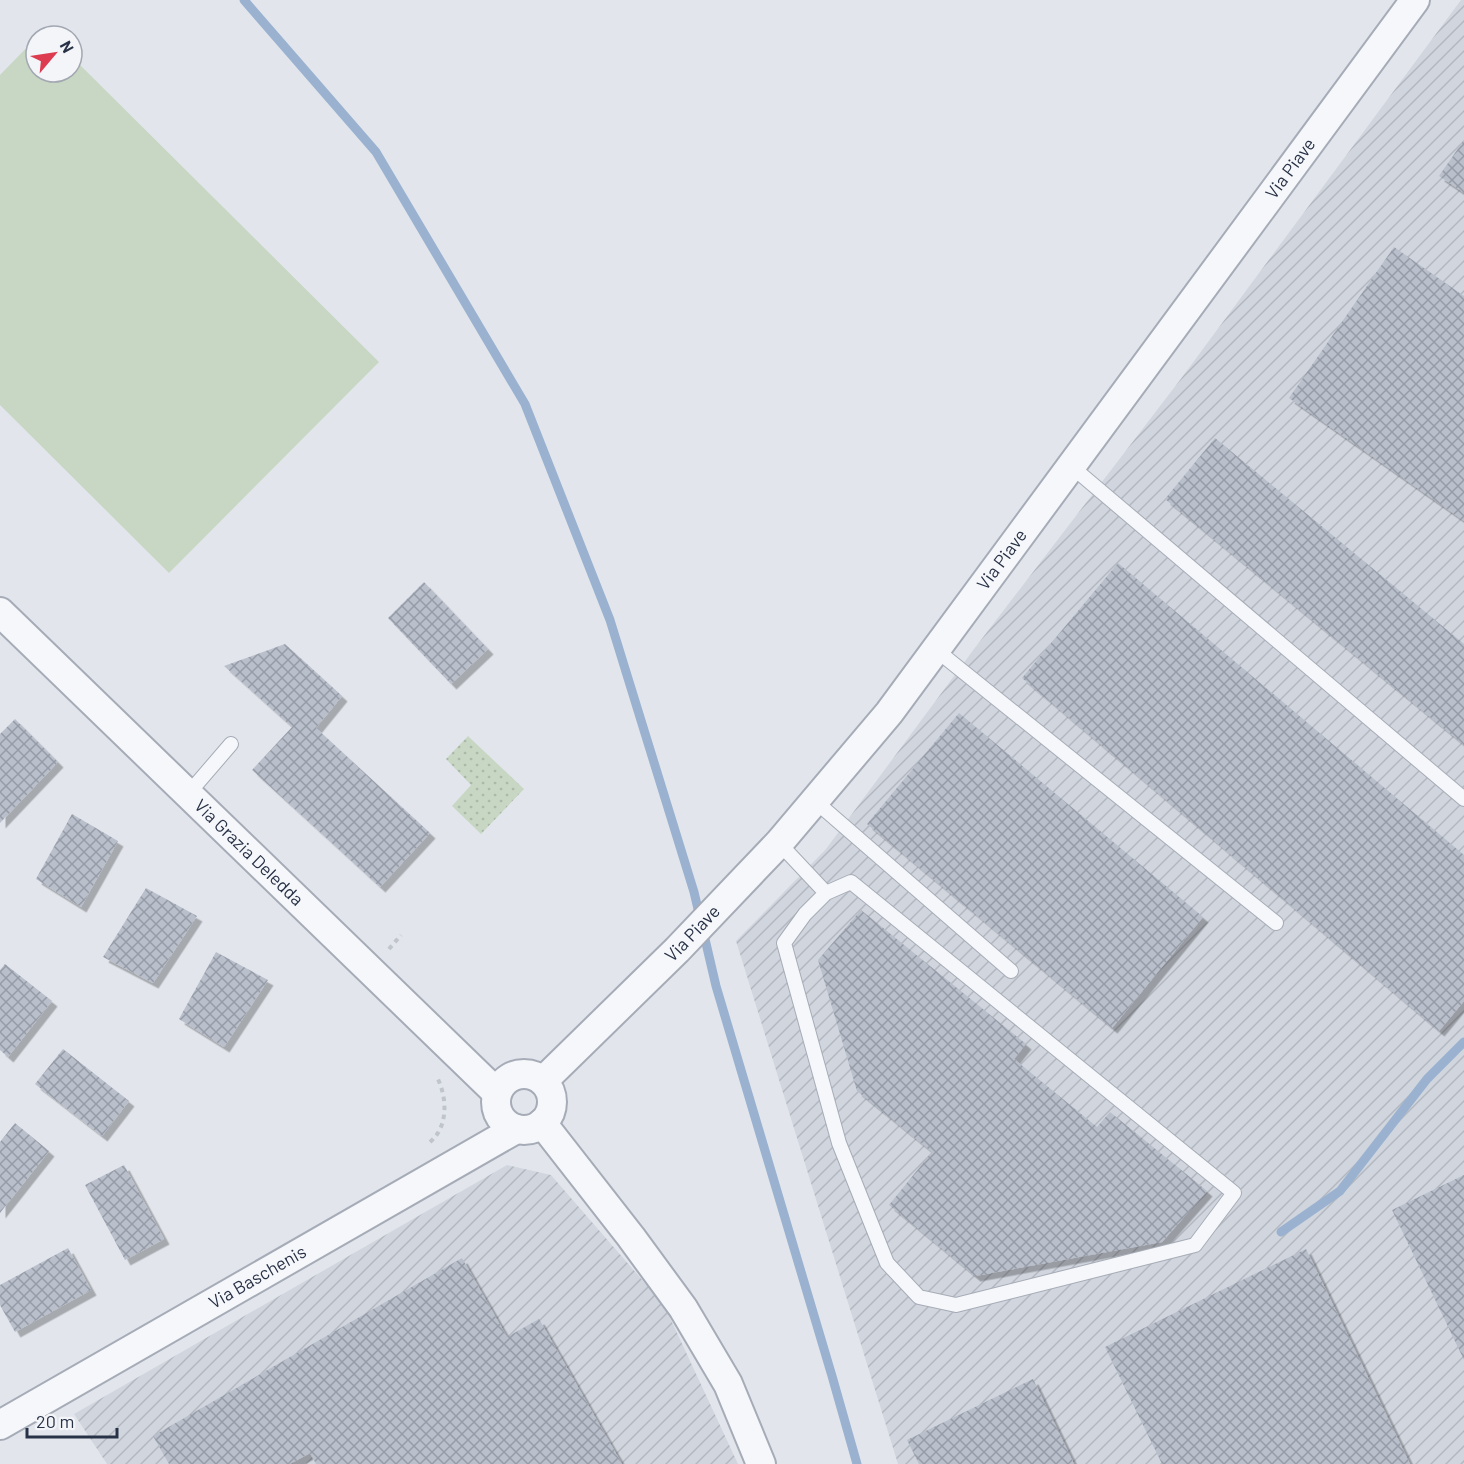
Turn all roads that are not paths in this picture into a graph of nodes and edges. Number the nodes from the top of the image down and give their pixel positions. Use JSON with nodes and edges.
{"nodes":[{"id":1,"x":1415,"y":0,"type":"edge"},
{"id":2,"x":1071,"y":466,"type":"junction"},
{"id":3,"x":0,"y":612,"type":"edge"},
{"id":4,"x":935,"y":649,"type":"junction"},
{"id":5,"x":231,"y":744,"type":"dead end"},
{"id":6,"x":188,"y":794,"type":"junction"},
{"id":7,"x":1464,"y":799,"type":"edge"},
{"id":8,"x":815,"y":801,"type":"junction"},
{"id":9,"x":779,"y":843,"type":"junction"},
{"id":10,"x":826,"y":893,"type":"junction"},
{"id":11,"x":1276,"y":923,"type":"dead end"},
{"id":12,"x":1011,"y":971,"type":"dead end"},
{"id":13,"x":543,"y":1081,"type":"junction"},
{"id":14,"x":497,"y":1093,"type":"junction"},
{"id":15,"x":529,"y":1126,"type":"junction"},
{"id":16,"x":0,"y":1425,"type":"edge"},
{"id":17,"x":761,"y":1464,"type":"edge"}],
"edges":[{"from":1,"to":2,"type":"street","name":"Via Piave"},
{"from":2,"to":4,"type":"street","name":"Via Piave"},
{"from":2,"to":7,"type":"lane"},
{"from":3,"to":6,"type":"street","name":"Via Grazia Deledda"},
{"from":4,"to":8,"type":"street","name":"Via Piave"},
{"from":4,"to":11,"type":"lane"},
{"from":5,"to":6,"type":"lane"},
{"from":6,"to":14,"type":"street","name":"Via Grazia Deledda"},
{"from":8,"to":9,"type":"street","name":"Via Piave"},
{"from":8,"to":12,"type":"lane"},
{"from":9,"to":10,"type":"lane"},
{"from":9,"to":13,"type":"street","name":"Via Piave"},
{"from":10,"to":10,"type":"lane"},
{"from":13,"to":14,"type":"street"},
{"from":13,"to":15,"type":"street"},
{"from":14,"to":15,"type":"street"},
{"from":15,"to":16,"type":"street","name":"Via Baschenis"},
{"from":15,"to":17,"type":"street"}]}
